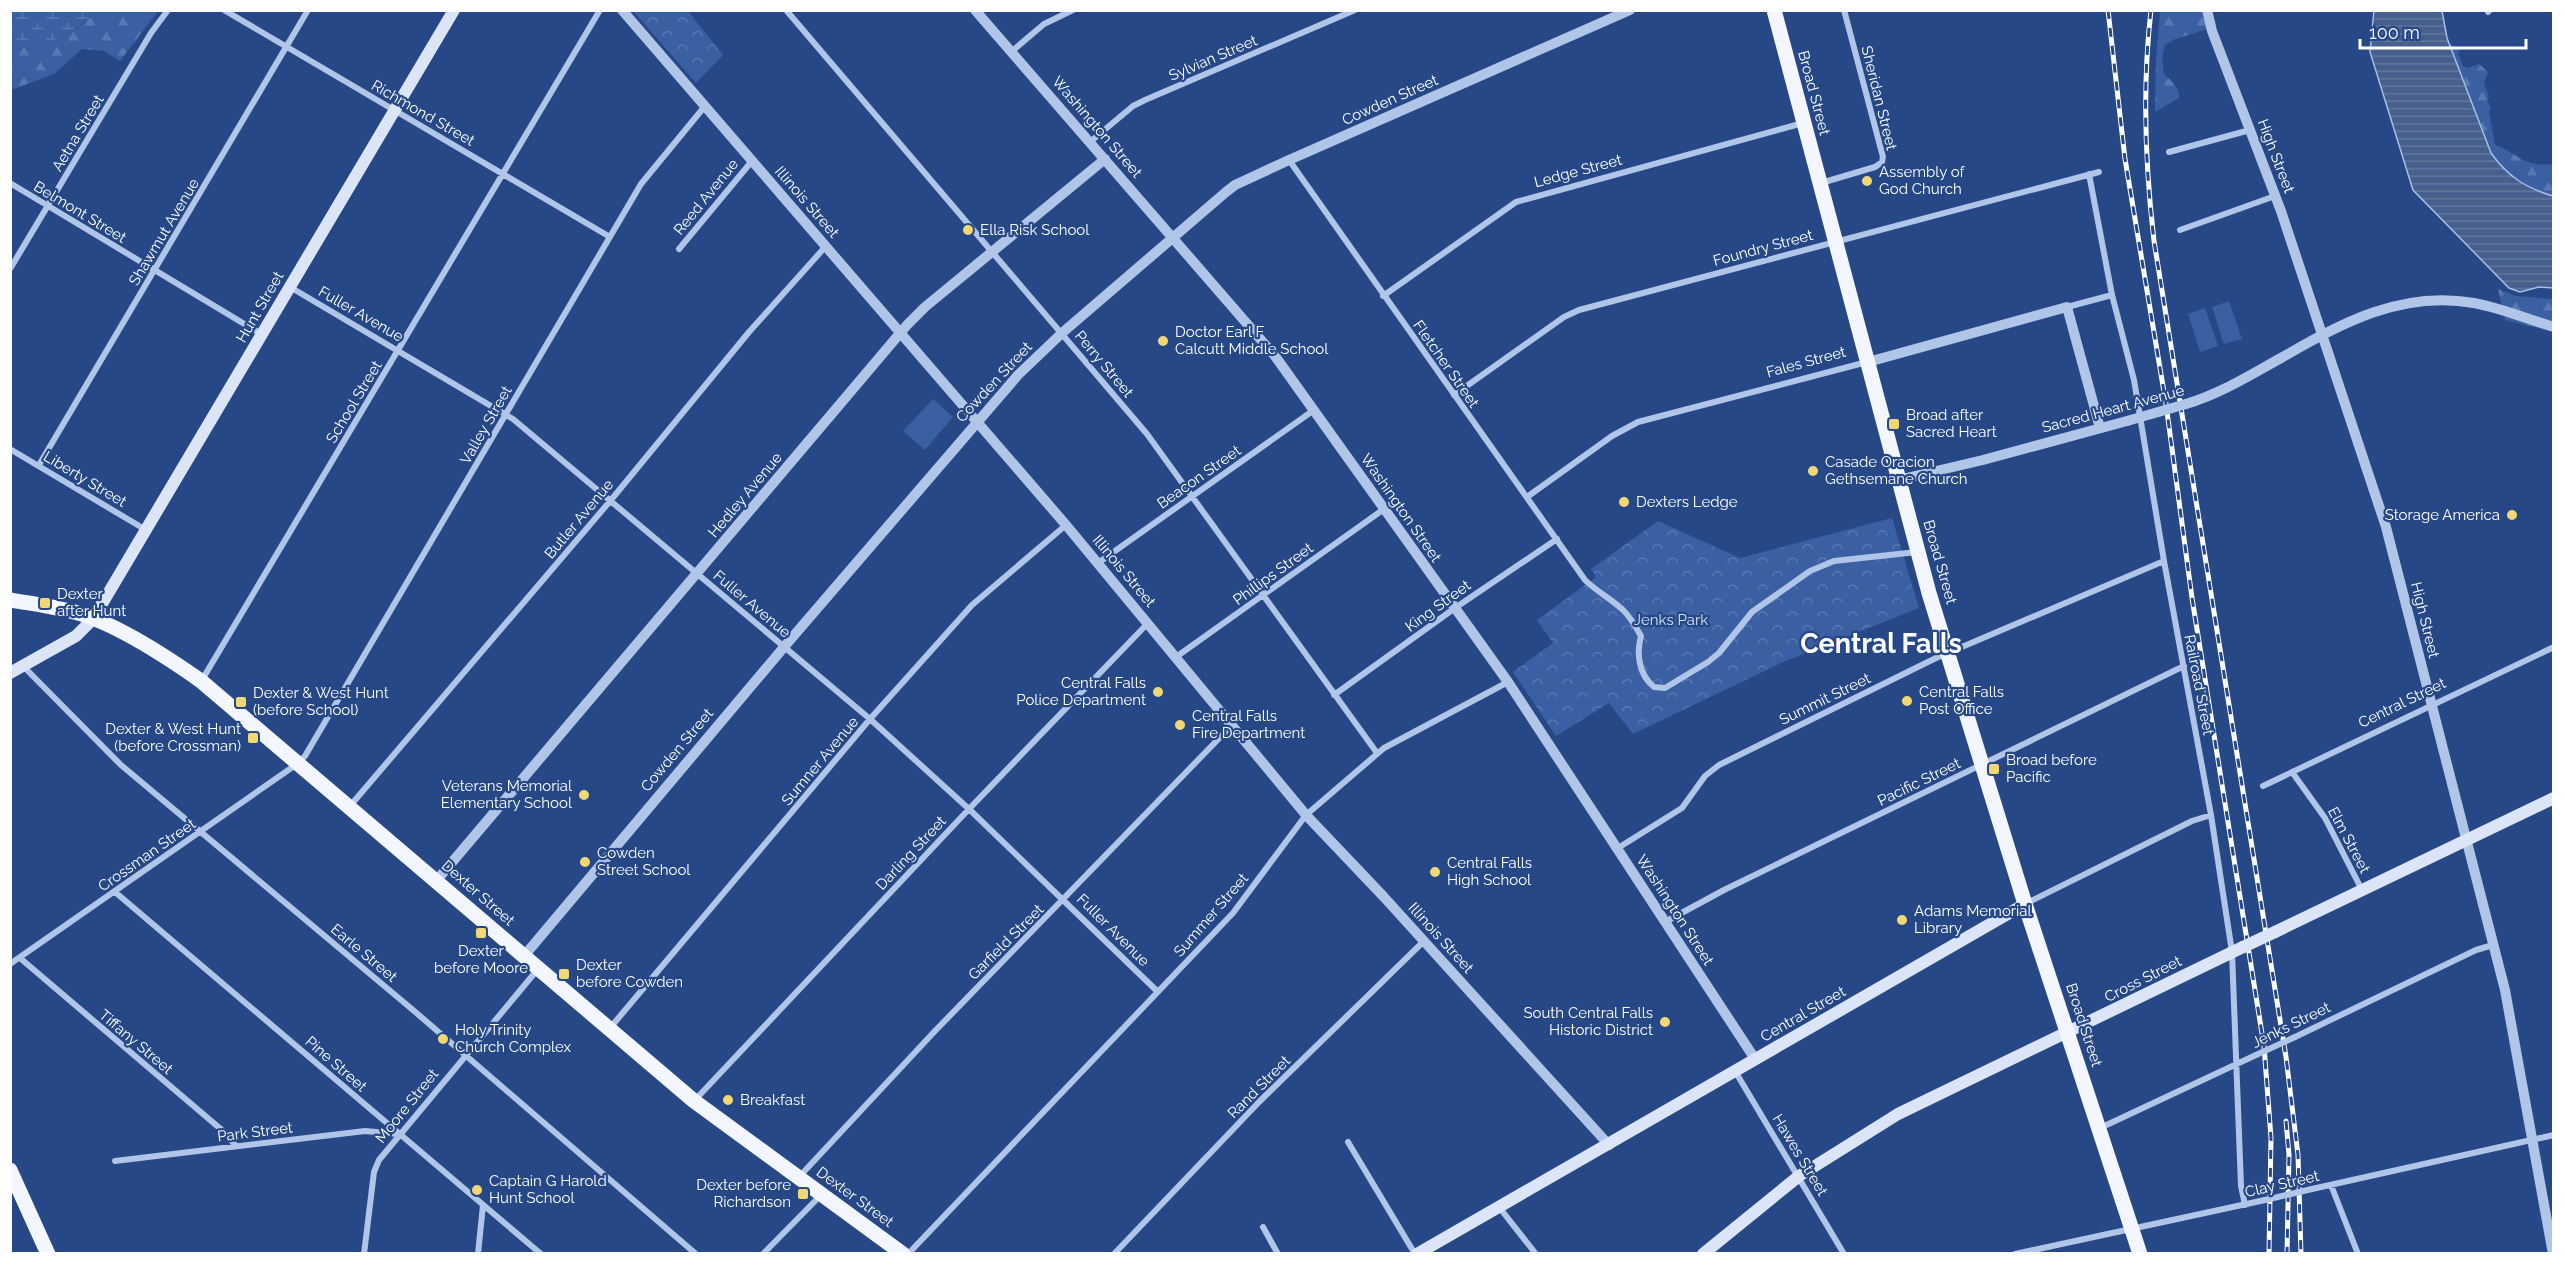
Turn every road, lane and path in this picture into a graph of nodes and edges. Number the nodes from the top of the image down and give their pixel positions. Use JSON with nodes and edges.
{"nodes":[{"id":1,"x":168,"y":10,"type":"edge"},
{"id":2,"x":224,"y":10,"type":"edge"},
{"id":3,"x":308,"y":10,"type":"edge"},
{"id":4,"x":454,"y":10,"type":"edge"},
{"id":5,"x":600,"y":10,"type":"edge"},
{"id":6,"x":622,"y":10,"type":"edge"},
{"id":7,"x":786,"y":10,"type":"edge"},
{"id":8,"x":975,"y":10,"type":"edge"},
{"id":9,"x":1073,"y":10,"type":"edge"},
{"id":10,"x":1355,"y":10,"type":"edge"},
{"id":11,"x":1630,"y":10,"type":"edge"},
{"id":12,"x":1844,"y":10,"type":"edge"},
{"id":13,"x":2207,"y":10,"type":"edge"},
{"id":14,"x":1775,"y":11,"type":"edge"},
{"id":15,"x":287,"y":47,"type":"junction"},
{"id":16,"x":1011,"y":52,"type":"junction"},
{"id":17,"x":706,"y":105,"type":"junction"},
{"id":18,"x":394,"y":110,"type":"junction"},
{"id":19,"x":1803,"y":123,"type":"junction"},
{"id":20,"x":2250,"y":130,"type":"junction"},
{"id":21,"x":1090,"y":142,"type":"junction"},
{"id":22,"x":2169,"y":152,"type":"dead end"},
{"id":23,"x":1105,"y":159,"type":"junction"},
{"id":24,"x":1289,"y":160,"type":"junction"},
{"id":25,"x":752,"y":161,"type":"junction"},
{"id":26,"x":2099,"y":172,"type":"dead end"},
{"id":27,"x":504,"y":174,"type":"junction"},
{"id":28,"x":2089,"y":174,"type":"junction"},
{"id":29,"x":10,"y":183,"type":"edge"},
{"id":30,"x":1820,"y":183,"type":"junction"},
{"id":31,"x":2275,"y":196,"type":"junction"},
{"id":32,"x":47,"y":206,"type":"junction"},
{"id":33,"x":2180,"y":230,"type":"dead end"},
{"id":34,"x":610,"y":237,"type":"junction"},
{"id":35,"x":1172,"y":238,"type":"junction"},
{"id":36,"x":1836,"y":241,"type":"junction"},
{"id":37,"x":826,"y":246,"type":"junction"},
{"id":38,"x":679,"y":249,"type":"dead end"},
{"id":39,"x":993,"y":252,"type":"junction"},
{"id":40,"x":10,"y":269,"type":"edge"},
{"id":41,"x":155,"y":270,"type":"junction"},
{"id":42,"x":290,"y":286,"type":"junction"},
{"id":43,"x":2112,"y":295,"type":"junction"},
{"id":44,"x":1383,"y":296,"type":"junction"},
{"id":45,"x":2067,"y":307,"type":"junction"},
{"id":46,"x":2553,"y":327,"type":"edge"},
{"id":47,"x":901,"y":332,"type":"junction"},
{"id":48,"x":1062,"y":333,"type":"junction"},
{"id":49,"x":2322,"y":334,"type":"junction"},
{"id":50,"x":262,"y":335,"type":"junction"},
{"id":51,"x":399,"y":350,"type":"junction"},
{"id":52,"x":1868,"y":362,"type":"junction"},
{"id":53,"x":1454,"y":395,"type":"junction"},
{"id":54,"x":1314,"y":410,"type":"junction"},
{"id":55,"x":506,"y":414,"type":"junction"},
{"id":56,"x":978,"y":421,"type":"junction"},
{"id":57,"x":2100,"y":428,"type":"junction"},
{"id":58,"x":10,"y":449,"type":"edge"},
{"id":59,"x":39,"y":465,"type":"junction"},
{"id":60,"x":1898,"y":480,"type":"junction"},
{"id":61,"x":1192,"y":496,"type":"junction"},
{"id":62,"x":1527,"y":497,"type":"junction"},
{"id":63,"x":611,"y":500,"type":"junction"},
{"id":64,"x":1384,"y":509,"type":"junction"},
{"id":65,"x":1066,"y":525,"type":"junction"},
{"id":66,"x":147,"y":530,"type":"junction"},
{"id":67,"x":1557,"y":539,"type":"junction"},
{"id":68,"x":1918,"y":552,"type":"junction"},
{"id":69,"x":2164,"y":561,"type":"junction"},
{"id":70,"x":1098,"y":563,"type":"junction"},
{"id":71,"x":697,"y":574,"type":"junction"},
{"id":72,"x":1264,"y":595,"type":"junction"},
{"id":73,"x":10,"y":600,"type":"edge"},
{"id":74,"x":1455,"y":608,"type":"junction"},
{"id":75,"x":93,"y":619,"type":"junction"},
{"id":76,"x":1149,"y":623,"type":"junction"},
{"id":77,"x":784,"y":647,"type":"junction"},
{"id":78,"x":2553,"y":647,"type":"edge"},
{"id":79,"x":1948,"y":653,"type":"junction"},
{"id":80,"x":1176,"y":657,"type":"junction"},
{"id":81,"x":22,"y":665,"type":"junction"},
{"id":82,"x":2184,"y":666,"type":"junction"},
{"id":83,"x":10,"y":673,"type":"edge"},
{"id":84,"x":201,"y":681,"type":"junction"},
{"id":85,"x":1508,"y":682,"type":"junction"},
{"id":86,"x":1334,"y":695,"type":"junction"},
{"id":87,"x":2431,"y":706,"type":"junction"},
{"id":88,"x":870,"y":719,"type":"junction"},
{"id":89,"x":1232,"y":725,"type":"junction"},
{"id":90,"x":1377,"y":753,"type":"junction"},
{"id":91,"x":297,"y":765,"type":"junction"},
{"id":92,"x":1982,"y":765,"type":"junction"},
{"id":93,"x":2292,"y":772,"type":"junction"},
{"id":94,"x":2263,"y":786,"type":"dead end"},
{"id":95,"x":2553,"y":798,"type":"edge"},
{"id":96,"x":349,"y":807,"type":"junction"},
{"id":97,"x":969,"y":808,"type":"junction"},
{"id":98,"x":1306,"y":815,"type":"junction"},
{"id":99,"x":2211,"y":815,"type":"junction"},
{"id":100,"x":201,"y":832,"type":"junction"},
{"id":101,"x":2466,"y":840,"type":"junction"},
{"id":102,"x":1618,"y":848,"type":"junction"},
{"id":103,"x":437,"y":880,"type":"junction"},
{"id":104,"x":2362,"y":890,"type":"junction"},
{"id":105,"x":115,"y":892,"type":"junction"},
{"id":106,"x":1065,"y":900,"type":"junction"},
{"id":107,"x":2025,"y":904,"type":"junction"},
{"id":108,"x":1665,"y":922,"type":"junction"},
{"id":109,"x":1424,"y":941,"type":"junction"},
{"id":110,"x":2493,"y":945,"type":"junction"},
{"id":111,"x":2237,"y":950,"type":"junction"},
{"id":112,"x":525,"y":956,"type":"junction"},
{"id":113,"x":20,"y":958,"type":"junction"},
{"id":114,"x":10,"y":964,"type":"edge"},
{"id":115,"x":539,"y":968,"type":"junction"},
{"id":116,"x":1158,"y":992,"type":"junction"},
{"id":117,"x":610,"y":1029,"type":"junction"},
{"id":118,"x":2068,"y":1032,"type":"junction"},
{"id":119,"x":464,"y":1055,"type":"junction"},
{"id":120,"x":1755,"y":1059,"type":"junction"},
{"id":121,"x":2235,"y":1066,"type":"junction"},
{"id":122,"x":1734,"y":1070,"type":"junction"},
{"id":123,"x":694,"y":1101,"type":"junction"},
{"id":124,"x":2099,"y":1128,"type":"junction"},
{"id":125,"x":398,"y":1134,"type":"junction"},
{"id":126,"x":2553,"y":1135,"type":"edge"},
{"id":127,"x":2532,"y":1140,"type":"junction"},
{"id":128,"x":1348,"y":1142,"type":"dead end"},
{"id":129,"x":1609,"y":1145,"type":"junction"},
{"id":130,"x":236,"y":1146,"type":"junction"},
{"id":131,"x":116,"y":1161,"type":"dead end"},
{"id":132,"x":10,"y":1170,"type":"edge"},
{"id":133,"x":1799,"y":1176,"type":"junction"},
{"id":134,"x":798,"y":1178,"type":"junction"},
{"id":135,"x":2331,"y":1185,"type":"junction"},
{"id":136,"x":14,"y":1190,"type":"edge"},
{"id":137,"x":822,"y":1195,"type":"junction"},
{"id":138,"x":2245,"y":1204,"type":"junction"},
{"id":139,"x":483,"y":1205,"type":"junction"},
{"id":140,"x":1499,"y":1207,"type":"junction"},
{"id":141,"x":1263,"y":1227,"type":"dead end"},
{"id":142,"x":2133,"y":1230,"type":"junction"},
{"id":143,"x":48,"y":1254,"type":"edge"},
{"id":144,"x":364,"y":1254,"type":"edge"},
{"id":145,"x":478,"y":1254,"type":"edge"},
{"id":146,"x":541,"y":1254,"type":"edge"},
{"id":147,"x":696,"y":1254,"type":"edge"},
{"id":148,"x":763,"y":1254,"type":"edge"},
{"id":149,"x":905,"y":1254,"type":"edge"},
{"id":150,"x":1114,"y":1254,"type":"edge"},
{"id":151,"x":1278,"y":1254,"type":"edge"},
{"id":152,"x":1416,"y":1254,"type":"edge"},
{"id":153,"x":1536,"y":1254,"type":"edge"},
{"id":154,"x":1703,"y":1254,"type":"edge"},
{"id":155,"x":1844,"y":1254,"type":"edge"},
{"id":156,"x":2015,"y":1254,"type":"edge"},
{"id":157,"x":2140,"y":1254,"type":"edge"},
{"id":158,"x":2358,"y":1254,"type":"edge"},
{"id":159,"x":2553,"y":1254,"type":"edge"}],
"edges":[{"from":1,"to":32,"type":"street","name":"Aetna Street"},
{"from":2,"to":15,"type":"street","name":"Richmond Street"},
{"from":3,"to":15,"type":"street","name":"Shawmut Avenue"},
{"from":4,"to":18,"type":"main road","name":"Hunt Street"},
{"from":5,"to":27,"type":"street","name":"School Street"},
{"from":6,"to":17,"type":"street","name":"Illinois Street"},
{"from":7,"to":39,"type":"street","name":"Perry Street"},
{"from":8,"to":16,"type":"street","name":"Washington Street"},
{"from":9,"to":16,"type":"street"},
{"from":10,"to":21,"type":"street","name":"Sylvian Street"},
{"from":11,"to":24,"type":"street","name":"Cowden Street"},
{"from":12,"to":30,"type":"street","name":"Sheridan Street"},
{"from":13,"to":20,"type":"street","name":"High Street"},
{"from":14,"to":19,"type":"main road","name":"Broad Street"},
{"from":15,"to":18,"type":"street","name":"Richmond Street"},
{"from":15,"to":41,"type":"street","name":"Shawmut Avenue"},
{"from":16,"to":21,"type":"street","name":"Washington Street"},
{"from":17,"to":25,"type":"street","name":"Illinois Street"},
{"from":17,"to":34,"type":"street","name":"Valley Street"},
{"from":18,"to":27,"type":"street","name":"Richmond Street"},
{"from":18,"to":42,"type":"main road","name":"Hunt Street"},
{"from":19,"to":30,"type":"main road","name":"Broad Street"},
{"from":19,"to":44,"type":"street","name":"Ledge Street"},
{"from":20,"to":22,"type":"street"},
{"from":20,"to":31,"type":"street","name":"High Street"},
{"from":21,"to":23,"type":"street","name":"Washington Street"},
{"from":23,"to":35,"type":"street","name":"Washington Street"},
{"from":23,"to":39,"type":"street","name":"Hedley Avenue"},
{"from":24,"to":35,"type":"street","name":"Cowden Street"},
{"from":24,"to":44,"type":"street","name":"Fletcher Street"},
{"from":25,"to":37,"type":"street","name":"Illinois Street"},
{"from":25,"to":38,"type":"street","name":"Reed Avenue"},
{"from":26,"to":28,"type":"street","name":"Foundry Street"},
{"from":27,"to":34,"type":"street","name":"Richmond Street"},
{"from":27,"to":51,"type":"street","name":"School Street"},
{"from":28,"to":36,"type":"street","name":"Foundry Street"},
{"from":28,"to":43,"type":"street","name":"Railroad Street"},
{"from":29,"to":32,"type":"street","name":"Belmont Street"},
{"from":30,"to":36,"type":"main road","name":"Broad Street"},
{"from":31,"to":33,"type":"street"},
{"from":31,"to":49,"type":"street","name":"High Street"},
{"from":32,"to":40,"type":"street","name":"Aetna Street"},
{"from":32,"to":41,"type":"street","name":"Belmont Street"},
{"from":34,"to":55,"type":"street","name":"Valley Street"},
{"from":35,"to":48,"type":"street","name":"Cowden Street"},
{"from":35,"to":54,"type":"street","name":"Washington Street"},
{"from":36,"to":52,"type":"main road","name":"Broad Street"},
{"from":36,"to":53,"type":"street","name":"Foundry Street"},
{"from":37,"to":47,"type":"street","name":"Illinois Street"},
{"from":37,"to":63,"type":"street","name":"Butler Avenue"},
{"from":39,"to":47,"type":"street","name":"Hedley Avenue"},
{"from":39,"to":48,"type":"street","name":"Perry Street"},
{"from":41,"to":50,"type":"street","name":"Belmont Street"},
{"from":41,"to":59,"type":"street","name":"Shawmut Avenue"},
{"from":42,"to":50,"type":"main road","name":"Hunt Street"},
{"from":42,"to":51,"type":"street","name":"Fuller Avenue"},
{"from":43,"to":45,"type":"street","name":"Fales Street"},
{"from":43,"to":69,"type":"street","name":"Railroad Street"},
{"from":44,"to":53,"type":"street","name":"Fletcher Street"},
{"from":45,"to":52,"type":"street","name":"Fales Street"},
{"from":45,"to":57,"type":"street"},
{"from":46,"to":49,"type":"street","name":"Sacred Heart Avenue"},
{"from":47,"to":56,"type":"street","name":"Illinois Street"},
{"from":47,"to":71,"type":"street","name":"Hedley Avenue"},
{"from":48,"to":56,"type":"street","name":"Cowden Street"},
{"from":48,"to":61,"type":"street","name":"Perry Street"},
{"from":49,"to":57,"type":"street","name":"Sacred Heart Avenue","bridge":true},
{"from":49,"to":87,"type":"street","name":"High Street"},
{"from":50,"to":66,"type":"main road","name":"Hunt Street"},
{"from":51,"to":55,"type":"street","name":"Fuller Avenue"},
{"from":51,"to":84,"type":"street","name":"School Street"},
{"from":52,"to":60,"type":"main road","name":"Broad Street"},
{"from":52,"to":62,"type":"street","name":"Fales Street"},
{"from":53,"to":62,"type":"street","name":"Fletcher Street"},
{"from":54,"to":61,"type":"street","name":"Beacon Street"},
{"from":54,"to":64,"type":"street","name":"Washington Street"},
{"from":55,"to":63,"type":"street","name":"Fuller Avenue"},
{"from":55,"to":91,"type":"street","name":"Valley Street"},
{"from":56,"to":65,"type":"street","name":"Illinois Street"},
{"from":56,"to":77,"type":"street","name":"Cowden Street"},
{"from":57,"to":60,"type":"street","name":"Sacred Heart Avenue"},
{"from":58,"to":59,"type":"street","name":"Liberty Street"},
{"from":59,"to":66,"type":"street","name":"Liberty Street"},
{"from":60,"to":68,"type":"main road","name":"Broad Street"},
{"from":61,"to":70,"type":"street","name":"Beacon Street"},
{"from":61,"to":72,"type":"street","name":"Perry Street"},
{"from":62,"to":67,"type":"street","name":"Fletcher Street"},
{"from":63,"to":71,"type":"street","name":"Fuller Avenue"},
{"from":63,"to":96,"type":"street","name":"Butler Avenue"},
{"from":64,"to":72,"type":"street","name":"Phillips Street"},
{"from":64,"to":74,"type":"street","name":"Washington Street"},
{"from":65,"to":70,"type":"street","name":"Illinois Street"},
{"from":65,"to":88,"type":"street","name":"Sumner Avenue"},
{"from":66,"to":75,"type":"main road","name":"Hunt Street"},
{"from":67,"to":68,"type":"street","name":"Fletcher Street"},
{"from":67,"to":74,"type":"street","name":"King Street"},
{"from":68,"to":79,"type":"main road","name":"Broad Street"},
{"from":69,"to":79,"type":"street","name":"Summit Street"},
{"from":69,"to":82,"type":"street","name":"Railroad Street"},
{"from":70,"to":76,"type":"street","name":"Illinois Street"},
{"from":71,"to":77,"type":"street","name":"Fuller Avenue"},
{"from":71,"to":103,"type":"street","name":"Hedley Avenue"},
{"from":72,"to":80,"type":"street","name":"Phillips Street"},
{"from":72,"to":86,"type":"street","name":"Perry Street"},
{"from":73,"to":75,"type":"main road","name":"Dexter Street"},
{"from":74,"to":85,"type":"street","name":"Washington Street"},
{"from":74,"to":86,"type":"street","name":"King Street"},
{"from":75,"to":81,"type":"main road","name":"Hunt Street"},
{"from":75,"to":84,"type":"main road","name":"Dexter Street"},
{"from":76,"to":80,"type":"street","name":"Illinois Street"},
{"from":76,"to":97,"type":"street","name":"Darling Street"},
{"from":77,"to":88,"type":"street","name":"Fuller Avenue"},
{"from":77,"to":112,"type":"street","name":"Cowden Street"},
{"from":78,"to":87,"type":"street","name":"Central Street"},
{"from":79,"to":92,"type":"main road","name":"Broad Street"},
{"from":79,"to":102,"type":"street","name":"Summit Street"},
{"from":80,"to":89,"type":"street","name":"Illinois Street"},
{"from":81,"to":83,"type":"main road","name":"Hunt Street"},
{"from":81,"to":100,"type":"street","name":"Earle Street"},
{"from":82,"to":92,"type":"street","name":"Pacific Street"},
{"from":82,"to":99,"type":"street","name":"Railroad Street"},
{"from":84,"to":91,"type":"main road","name":"Dexter Street"},
{"from":85,"to":90,"type":"street","name":"Summer Street"},
{"from":85,"to":102,"type":"street","name":"Washington Street"},
{"from":86,"to":90,"type":"street","name":"Perry Street"},
{"from":87,"to":93,"type":"street","name":"Central Street"},
{"from":87,"to":101,"type":"street","name":"High Street"},
{"from":88,"to":97,"type":"street","name":"Fuller Avenue"},
{"from":88,"to":117,"type":"street","name":"Sumner Avenue"},
{"from":89,"to":98,"type":"street","name":"Illinois Street"},
{"from":89,"to":106,"type":"street","name":"Garfield Street"},
{"from":90,"to":98,"type":"street","name":"Summer Street"},
{"from":91,"to":96,"type":"main road","name":"Dexter Street"},
{"from":91,"to":100,"type":"street","name":"Crossman Street"},
{"from":92,"to":107,"type":"main road","name":"Broad Street"},
{"from":92,"to":108,"type":"street","name":"Pacific Street"},
{"from":93,"to":94,"type":"street","name":"Central Street"},
{"from":93,"to":104,"type":"street","name":"Elm Street"},
{"from":95,"to":101,"type":"main road","name":"Cross Street"},
{"from":96,"to":103,"type":"main road","name":"Dexter Street"},
{"from":97,"to":106,"type":"street","name":"Fuller Avenue"},
{"from":97,"to":123,"type":"street","name":"Darling Street"},
{"from":98,"to":109,"type":"street","name":"Illinois Street"},
{"from":98,"to":116,"type":"street","name":"Summer Street"},
{"from":99,"to":107,"type":"street","name":"Central Street"},
{"from":99,"to":111,"type":"street","name":"Railroad Street"},
{"from":100,"to":105,"type":"street","name":"Crossman Street"},
{"from":100,"to":119,"type":"street","name":"Earle Street"},
{"from":101,"to":104,"type":"main road","name":"Cross Street"},
{"from":101,"to":110,"type":"street","name":"High Street"},
{"from":102,"to":108,"type":"street","name":"Washington Street"},
{"from":103,"to":112,"type":"main road","name":"Dexter Street"},
{"from":104,"to":111,"type":"main road","name":"Cross Street","bridge":true},
{"from":105,"to":113,"type":"street","name":"Crossman Street"},
{"from":105,"to":125,"type":"street","name":"Pine Street"},
{"from":106,"to":116,"type":"street","name":"Fuller Avenue"},
{"from":106,"to":134,"type":"street","name":"Garfield Street"},
{"from":107,"to":118,"type":"main road","name":"Broad Street"},
{"from":107,"to":120,"type":"main road","name":"Central Street"},
{"from":108,"to":120,"type":"street","name":"Washington Street"},
{"from":109,"to":129,"type":"street","name":"Illinois Street"},
{"from":109,"to":150,"type":"street","name":"Rand Street"},
{"from":110,"to":121,"type":"street","name":"Jenks Street","bridge":true},
{"from":110,"to":127,"type":"street","name":"High Street"},
{"from":111,"to":118,"type":"main road","name":"Cross Street"},
{"from":111,"to":121,"type":"street","name":"Railroad Street"},
{"from":112,"to":115,"type":"main road","name":"Dexter Street"},
{"from":113,"to":114,"type":"street","name":"Crossman Street"},
{"from":113,"to":130,"type":"street","name":"Tiffany Street"},
{"from":115,"to":117,"type":"main road","name":"Dexter Street"},
{"from":115,"to":119,"type":"street","name":"Moore Street"},
{"from":116,"to":149,"type":"street","name":"Summer Street"},
{"from":117,"to":123,"type":"main road","name":"Dexter Street"},
{"from":118,"to":124,"type":"main road","name":"Broad Street"},
{"from":118,"to":133,"type":"main road","name":"Cross Street"},
{"from":119,"to":125,"type":"street","name":"Moore Street"},
{"from":119,"to":147,"type":"street","name":"Earle Street"},
{"from":120,"to":122,"type":"main road","name":"Central Street"},
{"from":121,"to":124,"type":"street","name":"Jenks Street"},
{"from":121,"to":138,"type":"street","name":"Railroad Street"},
{"from":122,"to":129,"type":"main road","name":"Central Street"},
{"from":122,"to":133,"type":"street","name":"Hawes Street"},
{"from":123,"to":134,"type":"main road","name":"Dexter Street"},
{"from":124,"to":142,"type":"main road","name":"Broad Street"},
{"from":125,"to":130,"type":"street","name":"Park Street"},
{"from":125,"to":139,"type":"street","name":"Pine Street"},
{"from":125,"to":144,"type":"street","name":"Moore Street"},
{"from":126,"to":127,"type":"street","name":"Clay Street"},
{"from":127,"to":135,"type":"street","name":"Clay Street"},
{"from":127,"to":159,"type":"street","name":"High Street"},
{"from":128,"to":152,"type":"street"},
{"from":129,"to":140,"type":"main road","name":"Central Street"},
{"from":130,"to":131,"type":"street","name":"Park Street"},
{"from":132,"to":136,"type":"main road"},
{"from":133,"to":154,"type":"main road","name":"Cross Street"},
{"from":133,"to":155,"type":"street","name":"Hawes Street"},
{"from":134,"to":137,"type":"main road","name":"Dexter Street"},
{"from":135,"to":138,"type":"street","name":"Clay Street","bridge":true},
{"from":135,"to":158,"type":"street"},
{"from":136,"to":143,"type":"main road"},
{"from":137,"to":148,"type":"street"},
{"from":137,"to":149,"type":"main road","name":"Dexter Street"},
{"from":138,"to":142,"type":"street","name":"Clay Street"},
{"from":139,"to":145,"type":"street"},
{"from":139,"to":146,"type":"street","name":"Pine Street"},
{"from":140,"to":152,"type":"main road","name":"Central Street"},
{"from":140,"to":153,"type":"street"},
{"from":141,"to":151,"type":"street"},
{"from":142,"to":156,"type":"street","name":"Clay Street"},
{"from":142,"to":157,"type":"main road","name":"Broad Street"}]}
